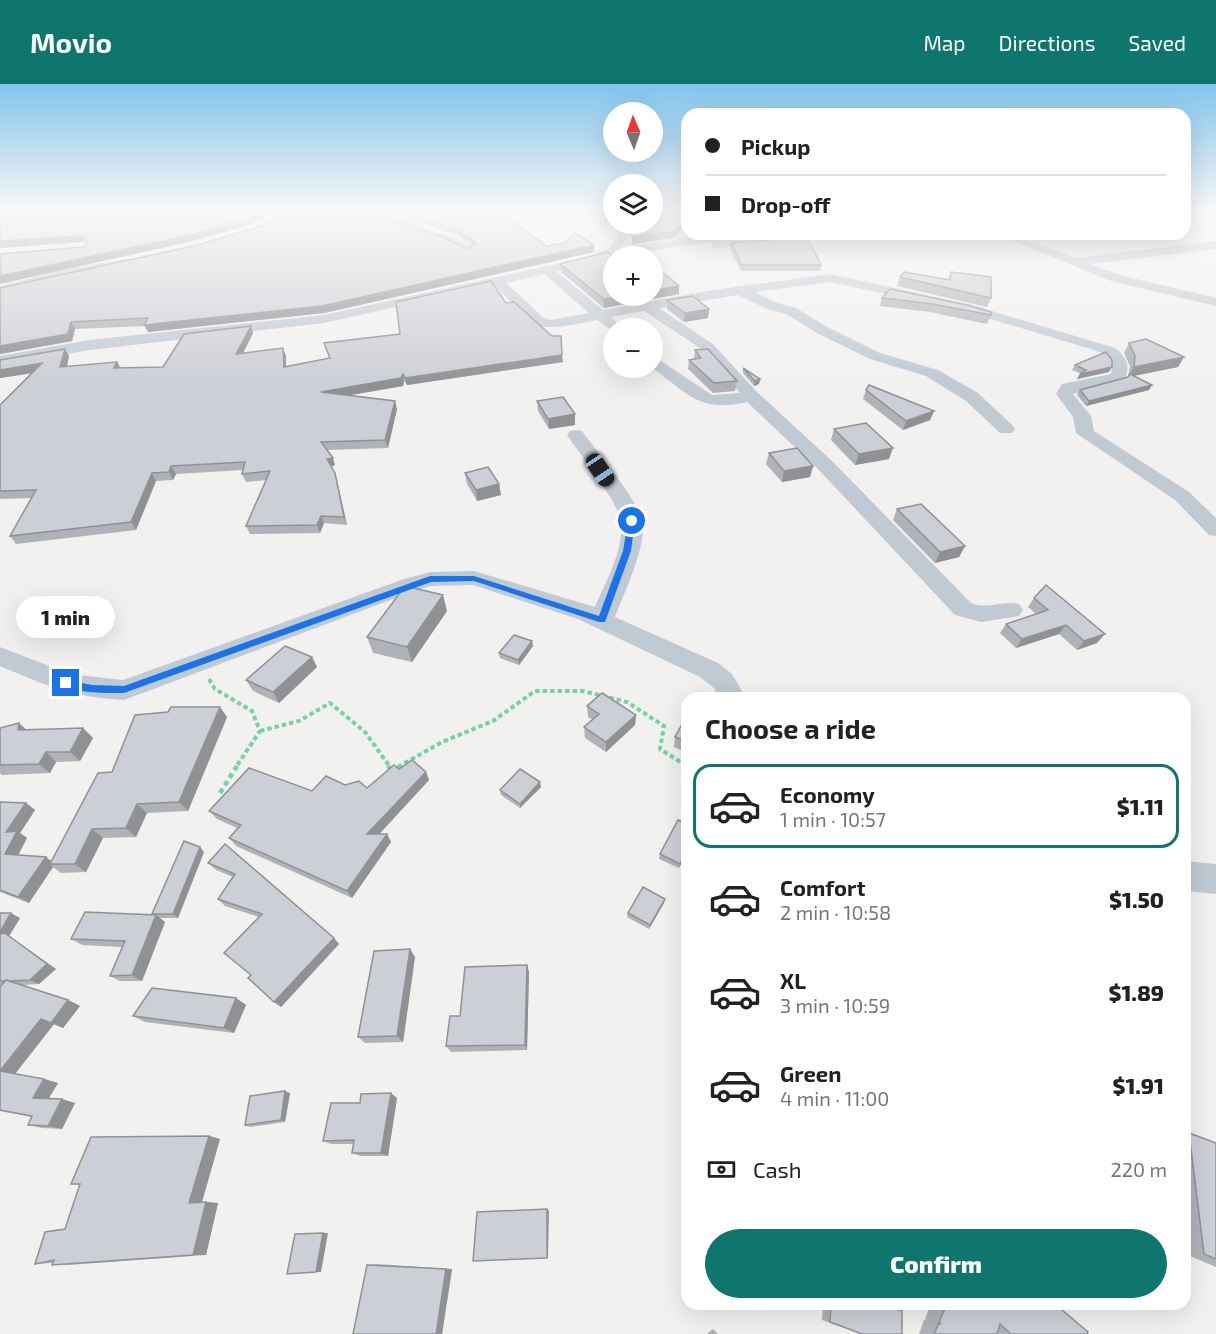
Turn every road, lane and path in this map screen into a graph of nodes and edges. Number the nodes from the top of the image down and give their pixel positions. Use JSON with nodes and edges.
{"nodes":[{"id":1,"x":95,"y":268,"type":"edge"},
{"id":2,"x":553,"y":268,"type":"edge"},
{"id":3,"x":1090,"y":268,"type":"edge"},
{"id":4,"x":547,"y":270,"type":"junction"},
{"id":5,"x":496,"y":280,"type":"junction"},
{"id":6,"x":0,"y":290,"type":"edge"},
{"id":7,"x":739,"y":290,"type":"junction"},
{"id":8,"x":1216,"y":302,"type":"edge"},
{"id":9,"x":663,"y":303,"type":"edge"},
{"id":10,"x":646,"y":306,"type":"joint"},
{"id":11,"x":600,"y":315,"type":"junction"},
{"id":12,"x":604,"y":318,"type":"edge"},
{"id":13,"x":0,"y":361,"type":"edge"},
{"id":14,"x":663,"y":368,"type":"edge"},
{"id":15,"x":751,"y":396,"type":"junction"},
{"id":16,"x":1006,"y":429,"type":"dead end"},
{"id":17,"x":576,"y":435,"type":"dead end"},
{"id":18,"x":1216,"y":530,"type":"edge"},
{"id":19,"x":1011,"y":610,"type":"dead end"},
{"id":20,"x":602,"y":620,"type":"junction"},
{"id":21,"x":0,"y":656,"type":"edge"},
{"id":22,"x":199,"y":663,"type":"junction"},
{"id":23,"x":729,"y":692,"type":"edge"},
{"id":24,"x":260,"y":731,"type":"junction"},
{"id":25,"x":681,"y":762,"type":"edge"},
{"id":26,"x":220,"y":793,"type":"dead end"},
{"id":27,"x":1191,"y":877,"type":"edge"},
{"id":28,"x":1216,"y":879,"type":"edge"}],
"edges":[{"from":1,"to":6,"type":"street"},
{"from":2,"to":4,"type":"street"},
{"from":3,"to":8,"type":"street"},
{"from":4,"to":5,"type":"street"},
{"from":4,"to":11,"type":"street"},
{"from":5,"to":11,"type":"street"},
{"from":5,"to":13,"type":"street"},
{"from":7,"to":9,"type":"street"},
{"from":7,"to":16,"type":"street"},
{"from":7,"to":18,"type":"street"},
{"from":10,"to":11,"type":"street"},
{"from":10,"to":15,"type":"street"},
{"from":11,"to":12,"type":"street"},
{"from":14,"to":15,"type":"street"},
{"from":15,"to":19,"type":"street"},
{"from":17,"to":20,"type":"street"},
{"from":20,"to":22,"type":"street"},
{"from":20,"to":23,"type":"street"},
{"from":21,"to":22,"type":"street"},
{"from":22,"to":24,"type":"path"},
{"from":24,"to":25,"type":"path"},
{"from":24,"to":26,"type":"path"},
{"from":27,"to":28,"type":"street"}]}
